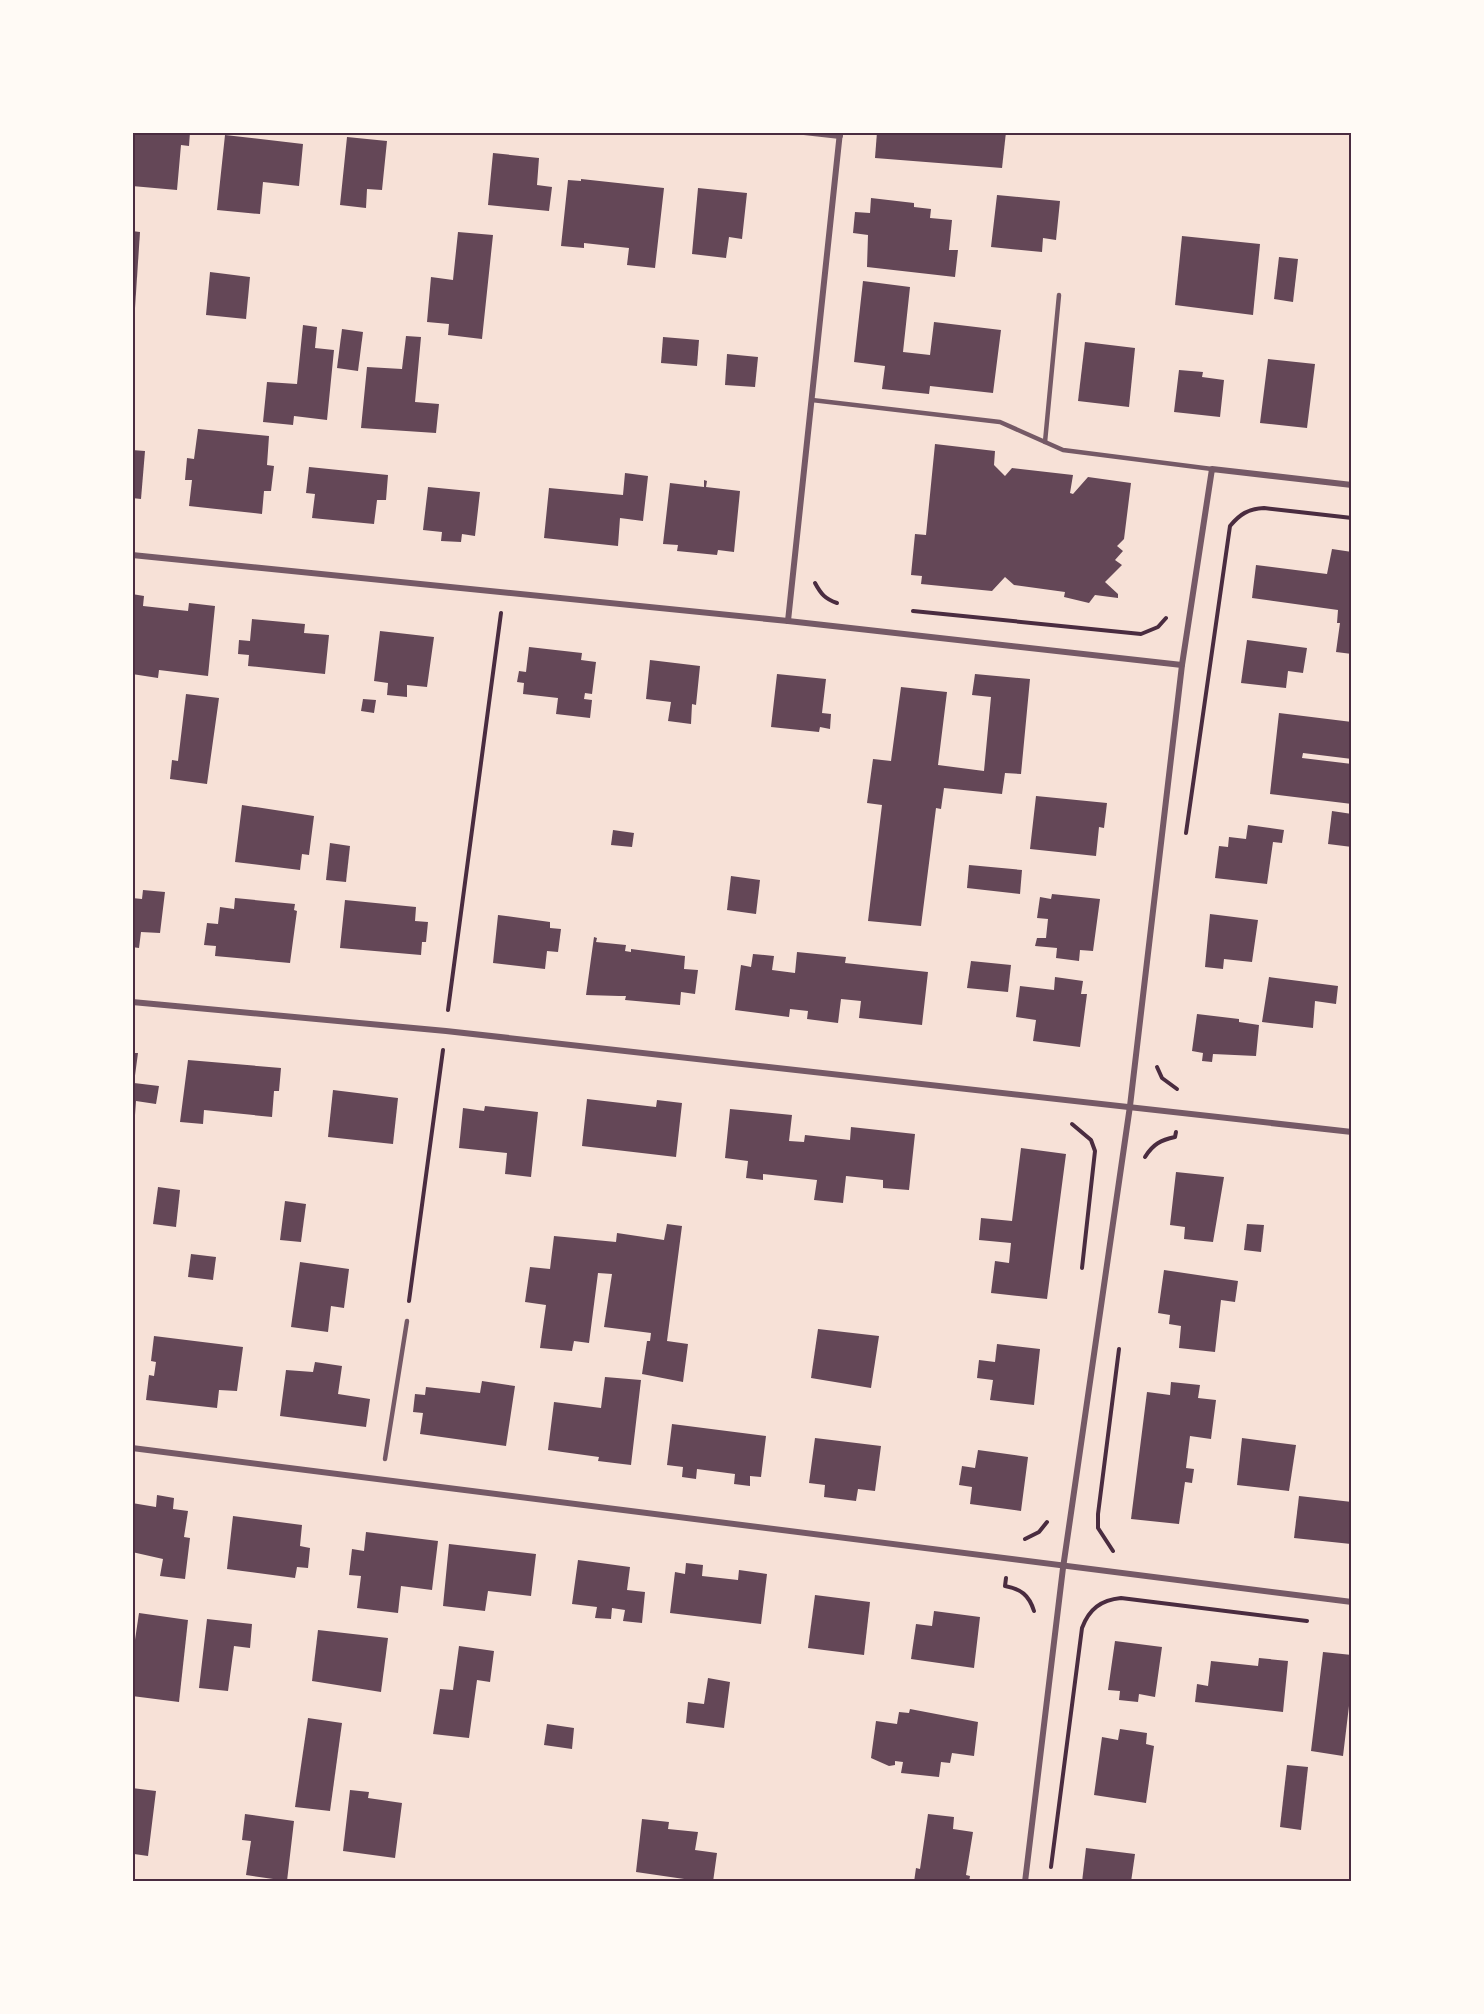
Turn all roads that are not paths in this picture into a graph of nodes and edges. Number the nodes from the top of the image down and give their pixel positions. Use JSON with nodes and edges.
{"nodes":[{"id":1,"x":804,"y":132,"type":"edge"},
{"id":2,"x":840,"y":134,"type":"edge"},
{"id":3,"x":1059,"y":295,"type":"dead end"},
{"id":4,"x":812,"y":400,"type":"junction"},
{"id":5,"x":1045,"y":442,"type":"junction"},
{"id":6,"x":1212,"y":469,"type":"junction"},
{"id":7,"x":1352,"y":485,"type":"edge"},
{"id":8,"x":132,"y":555,"type":"edge"},
{"id":9,"x":789,"y":621,"type":"junction"},
{"id":10,"x":1182,"y":665,"type":"junction"},
{"id":11,"x":132,"y":1002,"type":"edge"},
{"id":12,"x":1130,"y":1106,"type":"junction"},
{"id":13,"x":1352,"y":1132,"type":"edge"},
{"id":14,"x":406,"y":1320,"type":"road end"},
{"id":15,"x":132,"y":1448,"type":"edge"},
{"id":16,"x":385,"y":1459,"type":"dead end"},
{"id":17,"x":1063,"y":1568,"type":"junction"},
{"id":18,"x":1352,"y":1602,"type":"edge"},
{"id":19,"x":1025,"y":1882,"type":"edge"}],
"edges":[{"from":1,"to":2,"type":"street"},
{"from":2,"to":4,"type":"street"},
{"from":3,"to":5,"type":"lane"},
{"from":4,"to":5,"type":"lane"},
{"from":4,"to":9,"type":"street"},
{"from":5,"to":6,"type":"lane"},
{"from":6,"to":7,"type":"street"},
{"from":6,"to":10,"type":"street"},
{"from":8,"to":9,"type":"street"},
{"from":9,"to":10,"type":"street"},
{"from":10,"to":12,"type":"street"},
{"from":11,"to":12,"type":"street"},
{"from":12,"to":13,"type":"street"},
{"from":12,"to":17,"type":"street"},
{"from":14,"to":16,"type":"lane"},
{"from":15,"to":17,"type":"street"},
{"from":17,"to":18,"type":"street"},
{"from":17,"to":19,"type":"street"}]}
